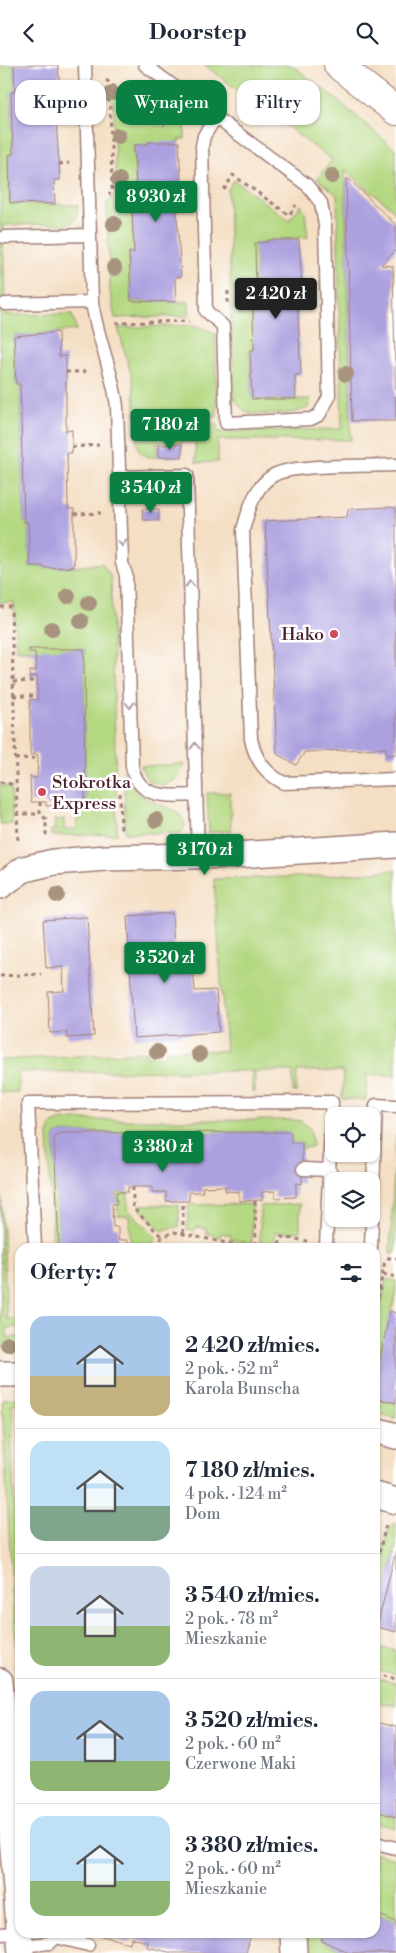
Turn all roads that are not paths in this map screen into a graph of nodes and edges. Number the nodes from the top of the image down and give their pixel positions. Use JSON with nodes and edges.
{"nodes":[{"id":1,"x":86,"y":65,"type":"edge"},
{"id":2,"x":145,"y":65,"type":"edge"},
{"id":3,"x":338,"y":65,"type":"edge"},
{"id":4,"x":165,"y":80,"type":"edge"},
{"id":5,"x":396,"y":111,"type":"edge"},
{"id":6,"x":215,"y":118,"type":"joint"},
{"id":7,"x":90,"y":235,"type":"junction"},
{"id":8,"x":4,"y":237,"type":"dead end"},
{"id":9,"x":92,"y":302,"type":"junction"},
{"id":10,"x":6,"y":304,"type":"dead end"},
{"id":11,"x":396,"y":465,"type":"edge"},
{"id":12,"x":120,"y":477,"type":"junction"},
{"id":13,"x":396,"y":779,"type":"edge"},
{"id":14,"x":196,"y":795,"type":"junction"},
{"id":15,"x":396,"y":845,"type":"edge"},
{"id":16,"x":198,"y":857,"type":"junction"},
{"id":17,"x":2,"y":882,"type":"edge"},
{"id":18,"x":396,"y":1106,"type":"edge"},
{"id":19,"x":303,"y":1169,"type":"dead end"},
{"id":20,"x":330,"y":1170,"type":"junction"},
{"id":21,"x":36,"y":1243,"type":"edge"},
{"id":22,"x":326,"y":1243,"type":"edge"},
{"id":23,"x":371,"y":1243,"type":"edge"},
{"id":24,"x":0,"y":1374,"type":"edge"},
{"id":25,"x":15,"y":1374,"type":"edge"},
{"id":26,"x":380,"y":1432,"type":"edge"},
{"id":27,"x":396,"y":1435,"type":"edge"},
{"id":28,"x":0,"y":1681,"type":"edge"},
{"id":29,"x":9,"y":1775,"type":"edge"},
{"id":30,"x":380,"y":1844,"type":"edge"},
{"id":31,"x":396,"y":1848,"type":"edge"},
{"id":32,"x":7,"y":1866,"type":"edge"},
{"id":33,"x":54,"y":1938,"type":"edge"},
{"id":34,"x":66,"y":1938,"type":"edge"},
{"id":35,"x":293,"y":1938,"type":"edge"},
{"id":36,"x":15,"y":1941,"type":"edge"},
{"id":37,"x":88,"y":1945,"type":"dead end"},
{"id":38,"x":294,"y":1953,"type":"edge"}],
"edges":[{"from":1,"to":7,"type":"lane"},
{"from":2,"to":4,"type":"lane"},
{"from":3,"to":5,"type":"main road"},
{"from":6,"to":6,"type":"lane"},
{"from":7,"to":8,"type":"lane"},
{"from":7,"to":9,"type":"lane"},
{"from":9,"to":10,"type":"lane"},
{"from":9,"to":12,"type":"lane"},
{"from":11,"to":13,"type":"lane"},
{"from":12,"to":14,"type":"lane","one_way":true},
{"from":14,"to":12,"type":"lane","one_way":true},
{"from":14,"to":16,"type":"lane"},
{"from":15,"to":16,"type":"street"},
{"from":16,"to":17,"type":"street"},
{"from":18,"to":23,"type":"lane"},
{"from":19,"to":20,"type":"lane"},
{"from":20,"to":21,"type":"lane"},
{"from":20,"to":22,"type":"lane"},
{"from":24,"to":25,"type":"street"},
{"from":26,"to":27,"type":"street"},
{"from":28,"to":29,"type":"street"},
{"from":29,"to":32,"type":"street"},
{"from":30,"to":31,"type":"lane"},
{"from":32,"to":36,"type":"street"},
{"from":33,"to":36,"type":"lane"},
{"from":34,"to":37,"type":"lane"},
{"from":35,"to":38,"type":"street"}]}
